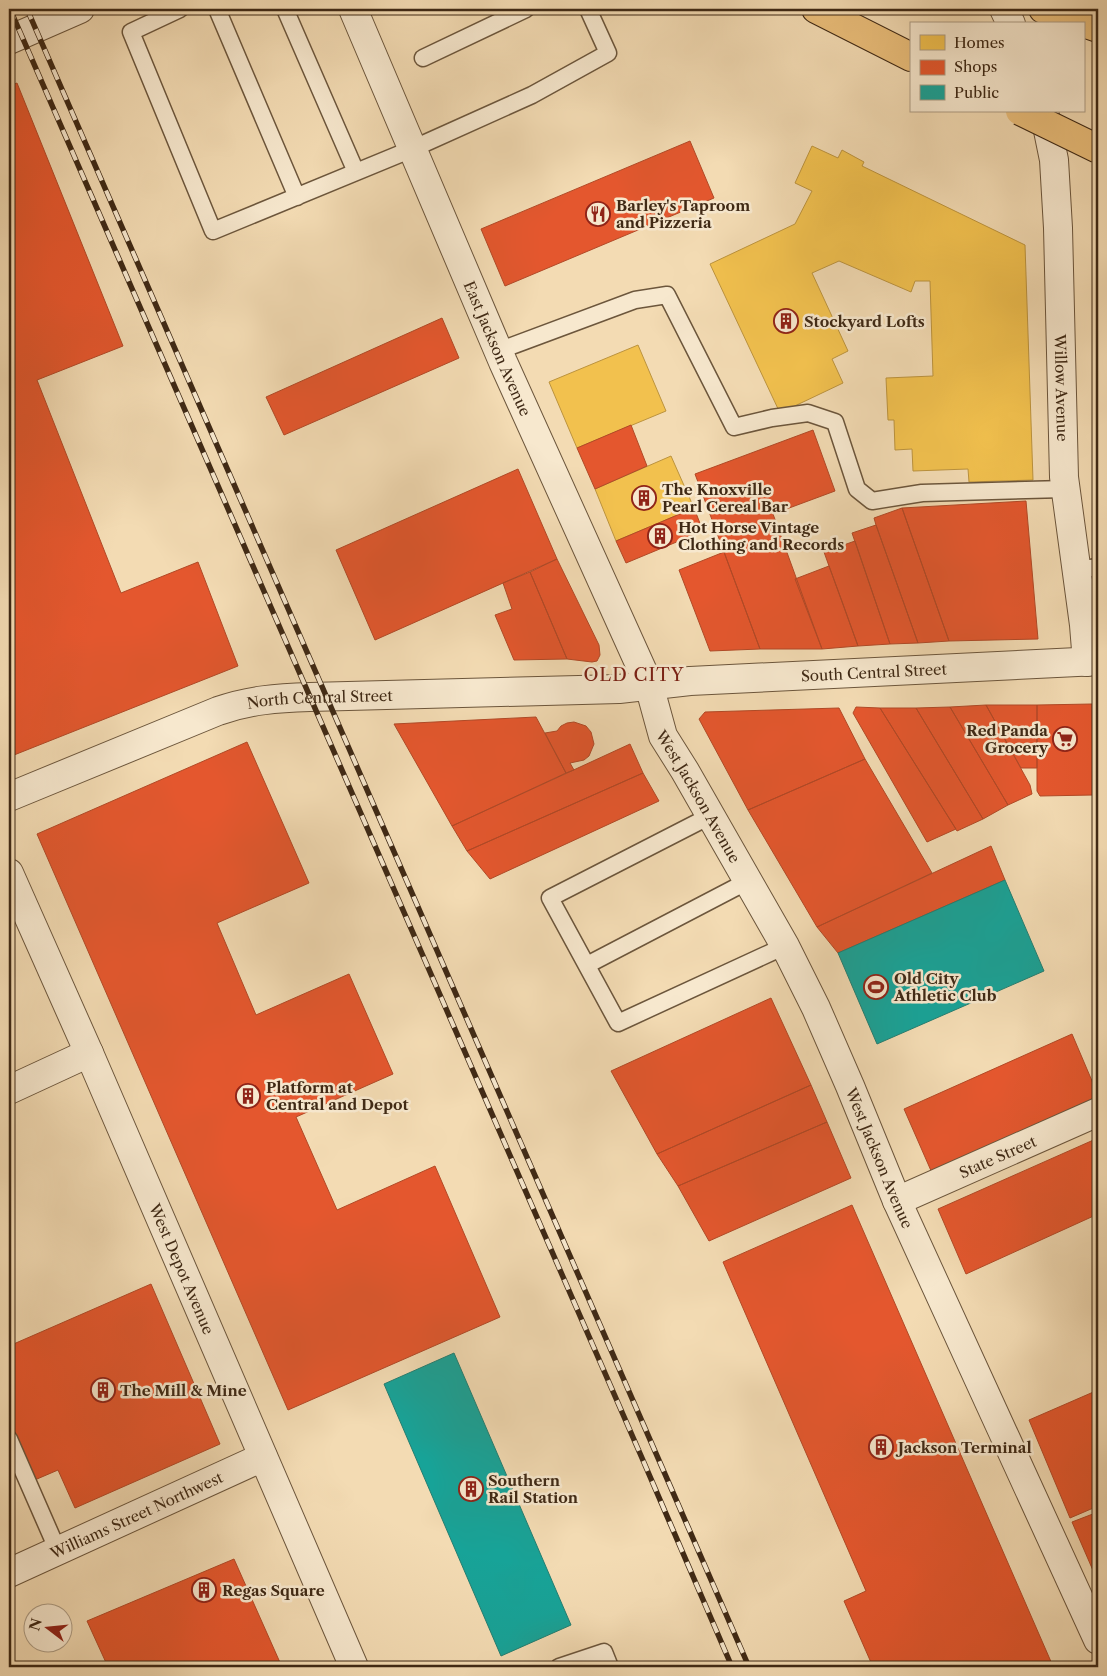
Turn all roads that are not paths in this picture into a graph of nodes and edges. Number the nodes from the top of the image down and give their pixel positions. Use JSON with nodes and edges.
{"nodes":[{"id":1,"x":80,"y":9,"type":"edge"},
{"id":2,"x":180,"y":9,"type":"edge"},
{"id":3,"x":217,"y":9,"type":"edge"},
{"id":4,"x":285,"y":9,"type":"edge"},
{"id":5,"x":353,"y":9,"type":"edge"},
{"id":6,"x":526,"y":9,"type":"edge"},
{"id":7,"x":588,"y":9,"type":"edge"},
{"id":8,"x":816,"y":9,"type":"edge"},
{"id":9,"x":1004,"y":9,"type":"edge"},
{"id":10,"x":1043,"y":9,"type":"edge"},
{"id":11,"x":1010,"y":22,"type":"edge"},
{"id":12,"x":1081,"y":22,"type":"edge"},
{"id":13,"x":1084,"y":23,"type":"edge"},
{"id":14,"x":1098,"y":28,"type":"edge"},
{"id":15,"x":9,"y":40,"type":"edge"},
{"id":16,"x":910,"y":56,"type":"edge"},
{"id":17,"x":423,"y":58,"type":"dead end"},
{"id":18,"x":1022,"y":112,"type":"edge"},
{"id":19,"x":1044,"y":112,"type":"edge"},
{"id":20,"x":412,"y":149,"type":"junction"},
{"id":21,"x":1098,"y":149,"type":"edge"},
{"id":22,"x":356,"y":172,"type":"junction"},
{"id":23,"x":297,"y":197,"type":"junction"},
{"id":24,"x":498,"y":351,"type":"junction"},
{"id":25,"x":1065,"y":488,"type":"junction"},
{"id":26,"x":1087,"y":569,"type":"edge"},
{"id":27,"x":1092,"y":662,"type":"edge"},
{"id":28,"x":649,"y":685,"type":"junction"},
{"id":29,"x":9,"y":797,"type":"edge"},
{"id":30,"x":710,"y":816,"type":"junction"},
{"id":31,"x":9,"y":873,"type":"edge"},
{"id":32,"x":748,"y":882,"type":"junction"},
{"id":33,"x":784,"y":946,"type":"junction"},
{"id":34,"x":587,"y":965,"type":"junction"},
{"id":35,"x":90,"y":1053,"type":"junction"},
{"id":36,"x":9,"y":1090,"type":"edge"},
{"id":37,"x":1098,"y":1112,"type":"edge"},
{"id":38,"x":897,"y":1201,"type":"junction"},
{"id":39,"x":9,"y":1439,"type":"edge"},
{"id":40,"x":263,"y":1458,"type":"junction"},
{"id":41,"x":58,"y":1551,"type":"junction"},
{"id":42,"x":9,"y":1573,"type":"edge"},
{"id":43,"x":1098,"y":1640,"type":"edge"},
{"id":44,"x":354,"y":1667,"type":"edge"},
{"id":45,"x":559,"y":1667,"type":"edge"},
{"id":46,"x":610,"y":1667,"type":"edge"}],
"edges":[{"from":1,"to":15,"type":"street"},
{"from":2,"to":23,"type":"lane"},
{"from":3,"to":23,"type":"lane"},
{"from":4,"to":22,"type":"lane"},
{"from":5,"to":20,"type":"street","name":"East Jackson Avenue"},
{"from":6,"to":17,"type":"lane"},
{"from":7,"to":20,"type":"lane"},
{"from":8,"to":16,"type":"highway"},
{"from":9,"to":11,"type":"street"},
{"from":10,"to":12,"type":"highway"},
{"from":13,"to":14,"type":"highway"},
{"from":18,"to":21,"type":"highway","bridge":true},
{"from":19,"to":25,"type":"street","name":"Willow Avenue"},
{"from":20,"to":22,"type":"lane"},
{"from":20,"to":24,"type":"street","name":"East Jackson Avenue"},
{"from":22,"to":23,"type":"lane"},
{"from":24,"to":25,"type":"lane"},
{"from":24,"to":28,"type":"street","name":"East Jackson Avenue"},
{"from":25,"to":26,"type":"street","name":"Willow Avenue"},
{"from":26,"to":27,"type":"street","name":"Willow Avenue"},
{"from":27,"to":28,"type":"street","name":"South Central Street"},
{"from":28,"to":29,"type":"street","name":"North Central Street"},
{"from":28,"to":30,"type":"street","name":"West Jackson Avenue"},
{"from":30,"to":32,"type":"street","name":"West Jackson Avenue"},
{"from":30,"to":34,"type":"lane"},
{"from":31,"to":35,"type":"street","name":"West Depot Avenue"},
{"from":32,"to":33,"type":"street","name":"West Jackson Avenue"},
{"from":32,"to":34,"type":"lane"},
{"from":33,"to":34,"type":"lane"},
{"from":33,"to":38,"type":"street","name":"West Jackson Avenue"},
{"from":35,"to":36,"type":"street"},
{"from":35,"to":40,"type":"street","name":"West Depot Avenue"},
{"from":37,"to":38,"type":"street","name":"State Street"},
{"from":38,"to":43,"type":"street","name":"West Jackson Avenue"},
{"from":39,"to":41,"type":"lane"},
{"from":40,"to":41,"type":"street","name":"Williams Street Northwest"},
{"from":40,"to":44,"type":"street","name":"West Depot Avenue"},
{"from":41,"to":42,"type":"street","name":"Williams Street Northwest"},
{"from":45,"to":46,"type":"lane"}]}
